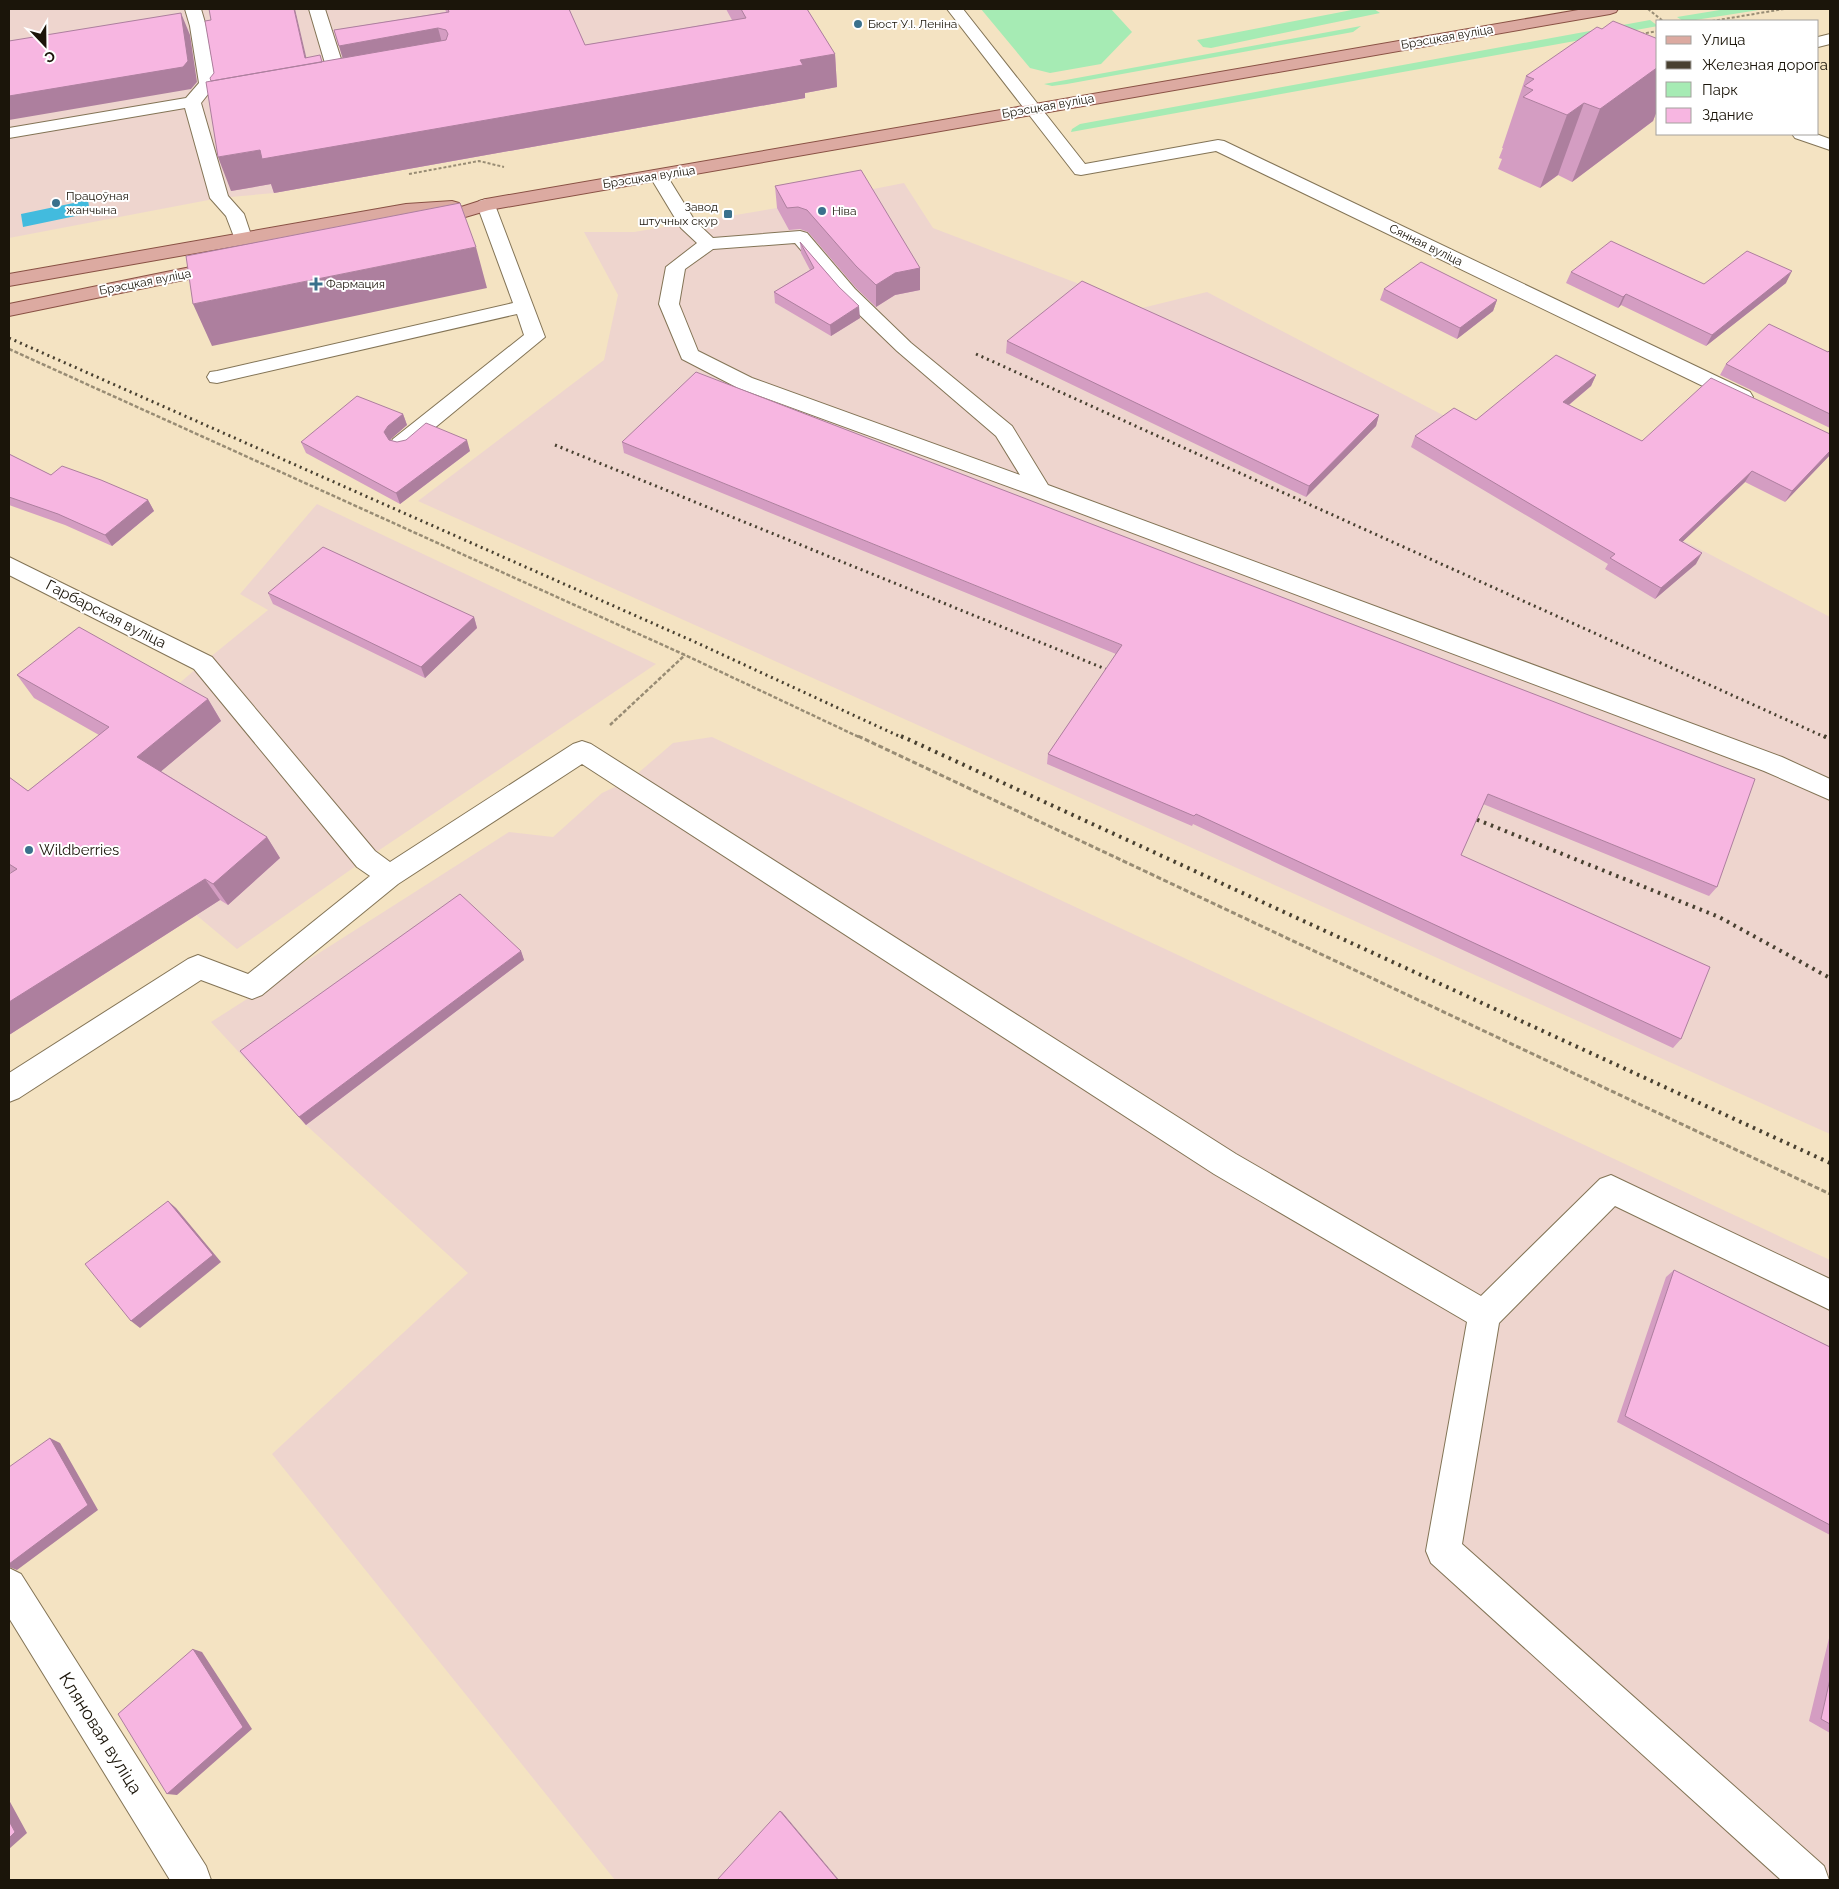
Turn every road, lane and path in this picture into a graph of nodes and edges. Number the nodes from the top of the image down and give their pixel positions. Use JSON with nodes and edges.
{"nodes":[{"id":1,"x":192,"y":9,"type":"edge"},
{"id":2,"x":317,"y":9,"type":"edge"},
{"id":3,"x":955,"y":9,"type":"edge"},
{"id":4,"x":1610,"y":9,"type":"edge"},
{"id":5,"x":1648,"y":9,"type":"edge"},
{"id":6,"x":1784,"y":9,"type":"edge"},
{"id":7,"x":1662,"y":20,"type":"edge"},
{"id":8,"x":1718,"y":20,"type":"edge"},
{"id":9,"x":198,"y":26,"type":"junction"},
{"id":10,"x":179,"y":29,"type":"edge"},
{"id":11,"x":360,"y":84,"type":"edge"},
{"id":12,"x":341,"y":87,"type":"junction"},
{"id":13,"x":322,"y":91,"type":"edge"},
{"id":14,"x":193,"y":107,"type":"junction"},
{"id":15,"x":1032,"y":109,"type":"junction"},
{"id":16,"x":214,"y":110,"type":"edge"},
{"id":17,"x":9,"y":132,"type":"edge"},
{"id":18,"x":1803,"y":135,"type":"edge"},
{"id":19,"x":1830,"y":146,"type":"edge"},
{"id":20,"x":658,"y":175,"type":"junction"},
{"id":21,"x":486,"y":205,"type":"junction"},
{"id":22,"x":411,"y":227,"type":"edge"},
{"id":23,"x":243,"y":238,"type":"junction"},
{"id":24,"x":708,"y":244,"type":"junction"},
{"id":25,"x":245,"y":262,"type":"edge"},
{"id":26,"x":9,"y":280,"type":"edge"},
{"id":27,"x":523,"y":307,"type":"junction"},
{"id":28,"x":9,"y":310,"type":"edge"},
{"id":29,"x":9,"y":349,"type":"edge"},
{"id":30,"x":217,"y":377,"type":"dead end"},
{"id":31,"x":1758,"y":404,"type":"edge"},
{"id":32,"x":401,"y":444,"type":"edge"},
{"id":33,"x":1040,"y":490,"type":"junction"},
{"id":34,"x":9,"y":565,"type":"edge"},
{"id":35,"x":685,"y":655,"type":"junction"},
{"id":36,"x":582,"y":751,"type":"junction"},
{"id":37,"x":1830,"y":790,"type":"edge"},
{"id":38,"x":389,"y":876,"type":"junction"},
{"id":39,"x":9,"y":1089,"type":"edge"},
{"id":40,"x":1830,"y":1194,"type":"edge"},
{"id":41,"x":1830,"y":1295,"type":"edge"},
{"id":42,"x":1484,"y":1315,"type":"junction"},
{"id":43,"x":9,"y":1586,"type":"edge"},
{"id":44,"x":192,"y":1880,"type":"edge"},
{"id":45,"x":1810,"y":1880,"type":"edge"}],
"edges":[{"from":1,"to":9,"type":"street"},
{"from":2,"to":12,"type":"street"},
{"from":3,"to":15,"type":"street"},
{"from":4,"to":15,"type":"main road","name":"Брэсцкая вуліца"},
{"from":5,"to":7,"type":"path"},
{"from":6,"to":8,"type":"path"},
{"from":9,"to":10,"type":"street"},
{"from":9,"to":14,"type":"street"},
{"from":11,"to":12,"type":"street"},
{"from":12,"to":13,"type":"street"},
{"from":14,"to":16,"type":"street"},
{"from":14,"to":17,"type":"street"},
{"from":14,"to":23,"type":"street"},
{"from":15,"to":20,"type":"main road","name":"Брэсцкая вуліца"},
{"from":15,"to":31,"type":"street","name":"Сянная вуліца"},
{"from":18,"to":19,"type":"street"},
{"from":20,"to":21,"type":"main road","name":"Брэсцкая вуліца"},
{"from":20,"to":24,"type":"street"},
{"from":21,"to":22,"type":"main road","name":"Брэсцкая вуліца"},
{"from":21,"to":23,"type":"main road","name":"Брэсцкая вуліца"},
{"from":21,"to":27,"type":"street"},
{"from":23,"to":26,"type":"main road","name":"Брэсцкая вуліца"},
{"from":24,"to":33,"type":"street"},
{"from":24,"to":33,"type":"street"},
{"from":25,"to":28,"type":"main road","name":"Брэсцкая вуліца"},
{"from":27,"to":30,"type":"street"},
{"from":27,"to":32,"type":"street"},
{"from":29,"to":35,"type":"path"},
{"from":33,"to":37,"type":"street"},
{"from":34,"to":38,"type":"street","name":"Гарбарская вуліца"},
{"from":35,"to":36,"type":"path"},
{"from":35,"to":40,"type":"path"},
{"from":36,"to":38,"type":"street"},
{"from":36,"to":42,"type":"street"},
{"from":38,"to":39,"type":"street"},
{"from":41,"to":42,"type":"street"},
{"from":42,"to":45,"type":"street"},
{"from":43,"to":44,"type":"street","name":"Кляновая вуліца"}]}
